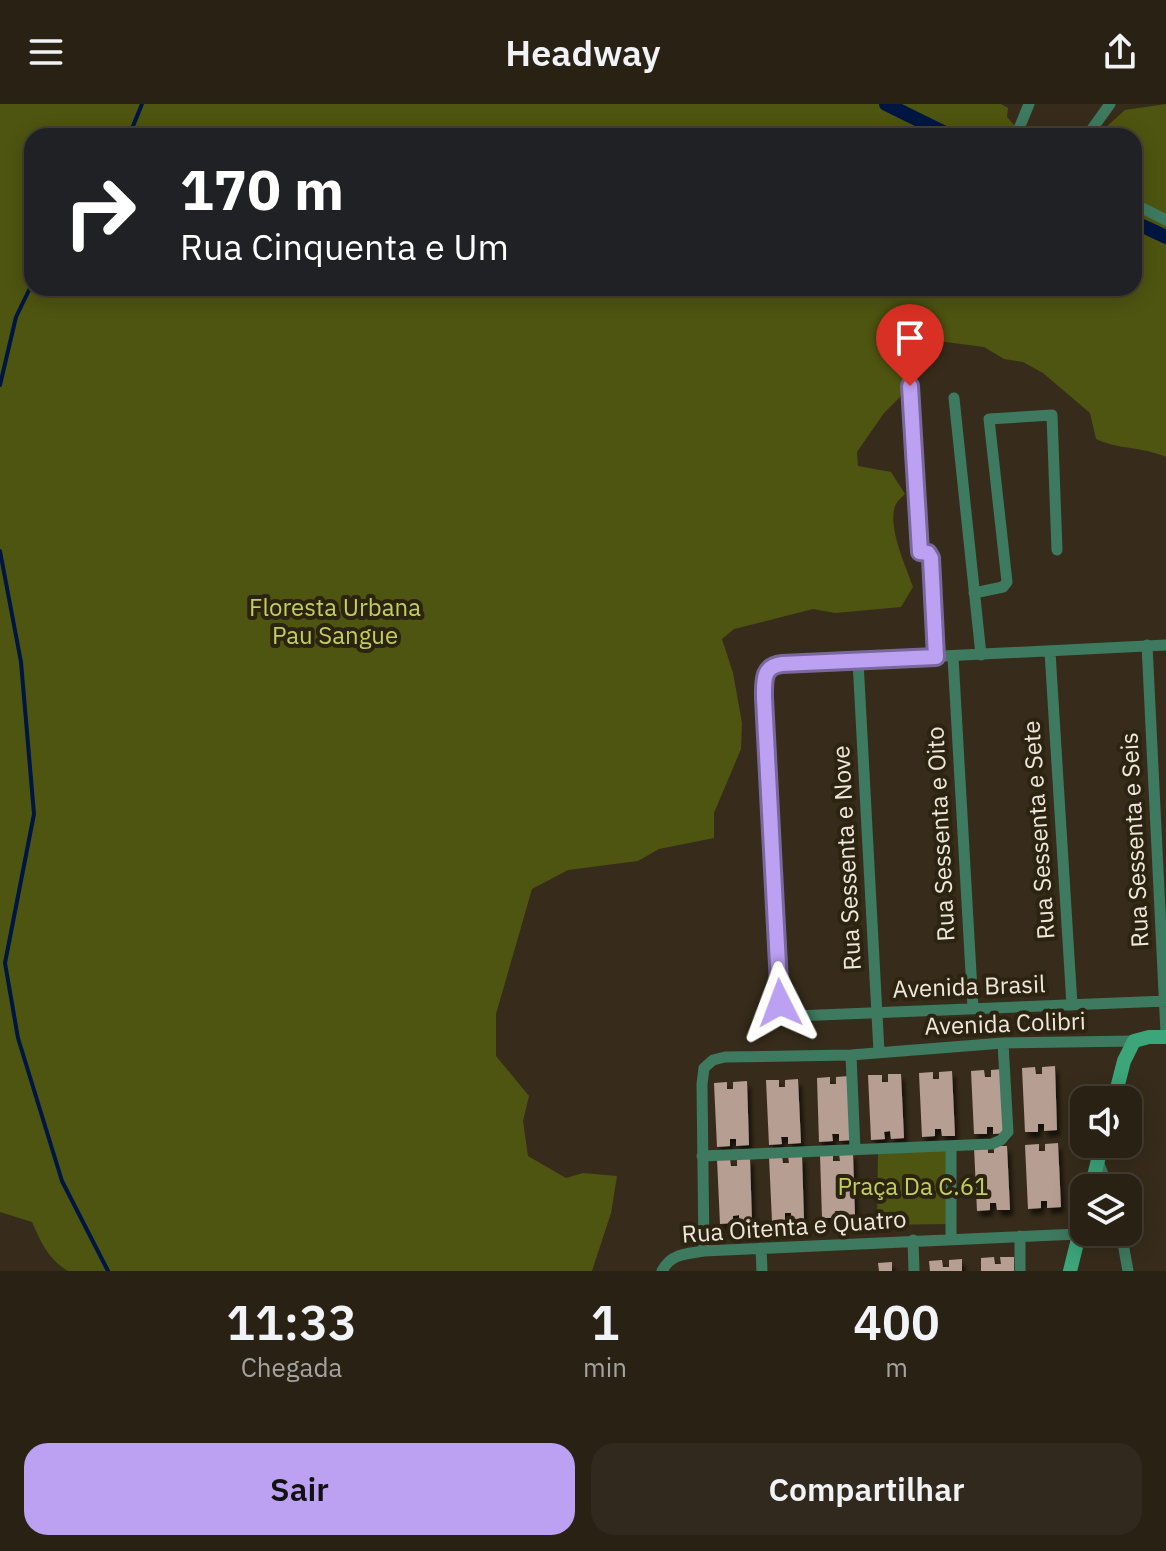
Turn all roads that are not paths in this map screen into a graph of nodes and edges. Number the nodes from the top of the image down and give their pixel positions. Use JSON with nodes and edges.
{"nodes":[{"id":1,"x":1029,"y":104,"type":"edge"},
{"id":2,"x":1110,"y":104,"type":"edge"},
{"id":3,"x":1019,"y":128,"type":"edge"},
{"id":4,"x":1093,"y":128,"type":"edge"},
{"id":5,"x":1142,"y":208,"type":"edge"},
{"id":6,"x":1166,"y":220,"type":"edge"},
{"id":7,"x":908,"y":330,"type":"dead end"},
{"id":8,"x":954,"y":398,"type":"dead end"},
{"id":9,"x":1057,"y":550,"type":"dead end"},
{"id":10,"x":974,"y":593,"type":"junction"},
{"id":11,"x":1147,"y":645,"type":"junction"},
{"id":12,"x":1166,"y":645,"type":"edge"},
{"id":13,"x":1050,"y":652,"type":"junction"},
{"id":14,"x":981,"y":655,"type":"junction"},
{"id":15,"x":936,"y":657,"type":"junction"},
{"id":16,"x":953,"y":657,"type":"junction"},
{"id":17,"x":858,"y":661,"type":"junction"},
{"id":18,"x":1165,"y":1001,"type":"edge"},
{"id":19,"x":1072,"y":1005,"type":"junction"},
{"id":20,"x":973,"y":1008,"type":"junction"},
{"id":21,"x":879,"y":1013,"type":"junction"},
{"id":22,"x":1166,"y":1035,"type":"edge"},
{"id":23,"x":1134,"y":1041,"type":"junction"},
{"id":24,"x":1003,"y":1043,"type":"junction"},
{"id":25,"x":879,"y":1052,"type":"junction"},
{"id":26,"x":851,"y":1055,"type":"junction"},
{"id":27,"x":1118,"y":1086,"type":"edge"},
{"id":28,"x":951,"y":1146,"type":"junction"},
{"id":29,"x":855,"y":1150,"type":"junction"},
{"id":30,"x":702,"y":1156,"type":"junction"},
{"id":31,"x":1099,"y":1158,"type":"edge"},
{"id":32,"x":1098,"y":1161,"type":"junction"},
{"id":33,"x":1095,"y":1174,"type":"edge"},
{"id":34,"x":1103,"y":1174,"type":"edge"},
{"id":35,"x":1070,"y":1234,"type":"edge"},
{"id":36,"x":1020,"y":1236,"type":"junction"},
{"id":37,"x":951,"y":1238,"type":"junction"},
{"id":38,"x":913,"y":1240,"type":"junction"},
{"id":39,"x":1076,"y":1246,"type":"edge"},
{"id":40,"x":1124,"y":1246,"type":"edge"},
{"id":41,"x":761,"y":1248,"type":"junction"},
{"id":42,"x":704,"y":1251,"type":"junction"},
{"id":43,"x":662,"y":1271,"type":"edge"},
{"id":44,"x":762,"y":1271,"type":"edge"},
{"id":45,"x":914,"y":1271,"type":"edge"},
{"id":46,"x":1020,"y":1271,"type":"edge"},
{"id":47,"x":1070,"y":1271,"type":"edge"},
{"id":48,"x":1128,"y":1271,"type":"edge"}],
"edges":[{"from":1,"to":3,"type":"street"},
{"from":2,"to":4,"type":"street"},
{"from":5,"to":6,"type":"street"},
{"from":7,"to":15,"type":"street"},
{"from":8,"to":10,"type":"street"},
{"from":9,"to":10,"type":"street"},
{"from":10,"to":14,"type":"street"},
{"from":11,"to":12,"type":"street"},
{"from":11,"to":13,"type":"street"},
{"from":11,"to":18,"type":"street","name":"Rua Sessenta e Seis"},
{"from":13,"to":14,"type":"street"},
{"from":13,"to":19,"type":"street","name":"Rua Sessenta e Sete"},
{"from":14,"to":16,"type":"street"},
{"from":15,"to":16,"type":"street"},
{"from":15,"to":17,"type":"street"},
{"from":16,"to":20,"type":"street","name":"Rua Sessenta e Oito"},
{"from":17,"to":21,"type":"street","name":"Rua Sessenta e Nove"},
{"from":17,"to":21,"type":"street","name":"Avenida Brasil"},
{"from":18,"to":19,"type":"street","name":"Avenida Brasil"},
{"from":18,"to":22,"type":"street","name":"Rua Sessenta e Seis"},
{"from":19,"to":20,"type":"street","name":"Avenida Brasil"},
{"from":20,"to":21,"type":"street","name":"Avenida Brasil"},
{"from":21,"to":25,"type":"street","name":"Rua Sessenta e Nove"},
{"from":22,"to":23,"type":"main road"},
{"from":23,"to":24,"type":"street","name":"Avenida Colibri"},
{"from":23,"to":27,"type":"main road"},
{"from":24,"to":25,"type":"street","name":"Avenida Colibri"},
{"from":24,"to":28,"type":"street"},
{"from":25,"to":26,"type":"street","name":"Avenida Colibri"},
{"from":26,"to":29,"type":"street"},
{"from":26,"to":30,"type":"street","name":"Avenida Colibri"},
{"from":28,"to":29,"type":"street"},
{"from":28,"to":37,"type":"street"},
{"from":29,"to":30,"type":"street"},
{"from":30,"to":42,"type":"street"},
{"from":31,"to":32,"type":"main road"},
{"from":32,"to":33,"type":"main road"},
{"from":32,"to":34,"type":"street"},
{"from":35,"to":36,"type":"street","name":"Rua Oitenta e Quatro"},
{"from":36,"to":37,"type":"street","name":"Rua Oitenta e Quatro"},
{"from":36,"to":46,"type":"street"},
{"from":37,"to":38,"type":"street","name":"Rua Oitenta e Quatro"},
{"from":38,"to":41,"type":"street","name":"Rua Oitenta e Quatro"},
{"from":38,"to":45,"type":"street"},
{"from":39,"to":47,"type":"main road"},
{"from":40,"to":48,"type":"street"},
{"from":41,"to":42,"type":"street","name":"Rua Oitenta e Quatro"},
{"from":41,"to":44,"type":"street"},
{"from":42,"to":43,"type":"street","name":"Rua Oitenta e Quatro"}]}
